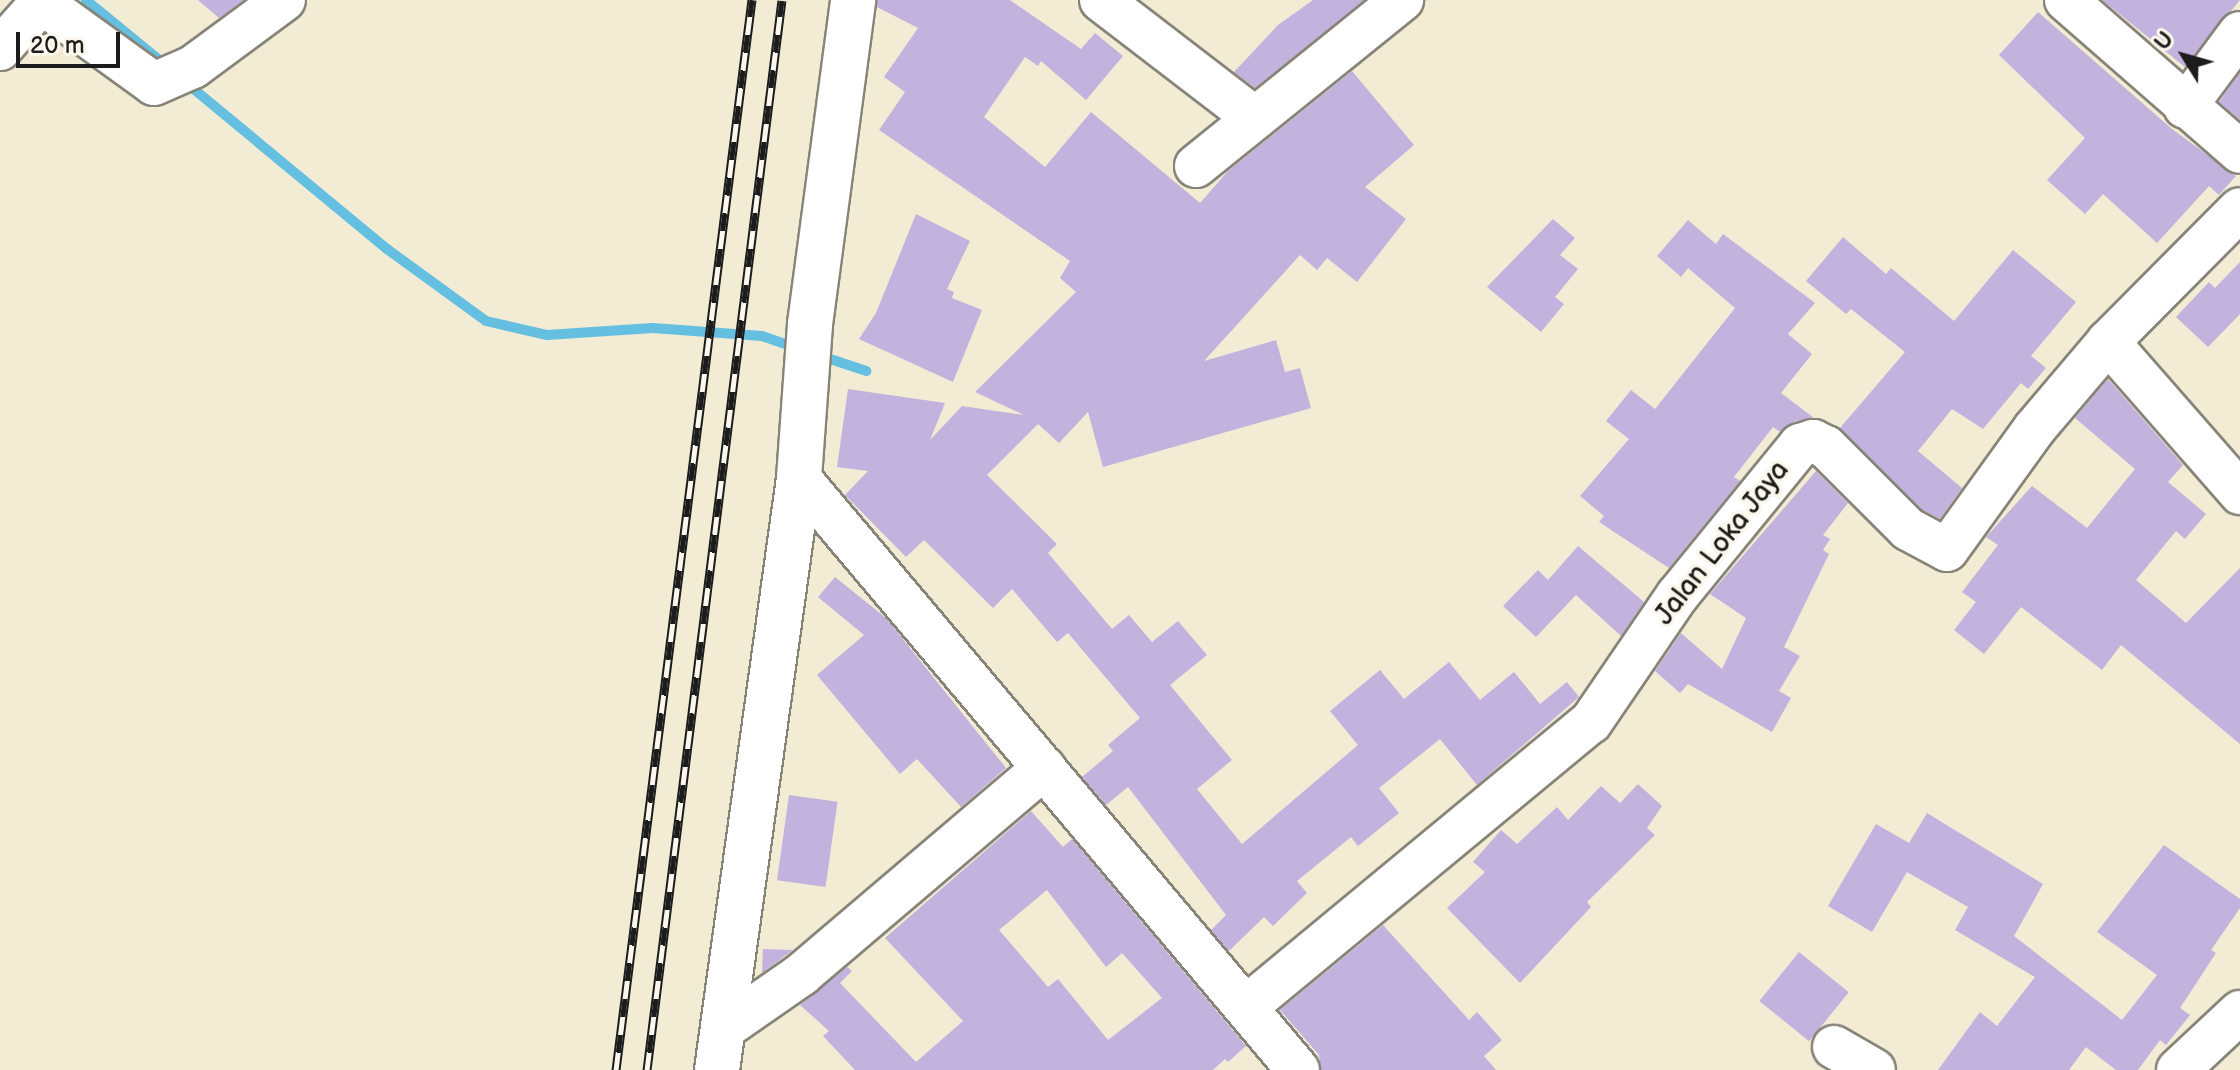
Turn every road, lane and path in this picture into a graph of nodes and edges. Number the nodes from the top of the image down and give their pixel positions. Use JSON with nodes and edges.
{"nodes":[{"id":1,"x":284,"y":0,"type":"edge"},
{"id":2,"x":853,"y":0,"type":"edge"},
{"id":3,"x":1101,"y":0,"type":"edge"},
{"id":4,"x":1402,"y":0,"type":"edge"},
{"id":5,"x":2066,"y":0,"type":"edge"},
{"id":6,"x":40,"y":1,"type":"edge"},
{"id":7,"x":2240,"y":33,"type":"edge"},
{"id":8,"x":0,"y":49,"type":"edge"},
{"id":9,"x":2185,"y":107,"type":"junction"},
{"id":10,"x":1255,"y":118,"type":"junction"},
{"id":11,"x":2240,"y":152,"type":"edge"},
{"id":12,"x":1196,"y":166,"type":"dead end"},
{"id":13,"x":2240,"y":209,"type":"edge"},
{"id":14,"x":2108,"y":342,"type":"junction"},
{"id":15,"x":799,"y":478,"type":"junction"},
{"id":16,"x":2240,"y":493,"type":"edge"},
{"id":17,"x":1044,"y":768,"type":"junction"},
{"id":18,"x":1246,"y":1007,"type":"junction"},
{"id":19,"x":2240,"y":1012,"type":"edge"},
{"id":20,"x":1834,"y":1047,"type":"dead end"},
{"id":21,"x":720,"y":1049,"type":"edge"},
{"id":22,"x":1289,"y":1067,"type":"edge"},
{"id":23,"x":1874,"y":1070,"type":"edge"},
{"id":24,"x":2178,"y":1070,"type":"edge"}],
"edges":[{"from":1,"to":6,"type":"street"},
{"from":2,"to":15,"type":"main road"},
{"from":3,"to":10,"type":"street"},
{"from":4,"to":10,"type":"street"},
{"from":5,"to":9,"type":"street"},
{"from":6,"to":8,"type":"street"},
{"from":7,"to":9,"type":"street"},
{"from":9,"to":11,"type":"street"},
{"from":10,"to":12,"type":"street"},
{"from":13,"to":14,"type":"street","name":"Jalan Loka Jaya"},
{"from":14,"to":16,"type":"street"},
{"from":14,"to":18,"type":"street","name":"Jalan Loka Jaya"},
{"from":15,"to":17,"type":"street"},
{"from":15,"to":21,"type":"main road"},
{"from":17,"to":18,"type":"street"},
{"from":17,"to":21,"type":"street"},
{"from":18,"to":22,"type":"street"},
{"from":19,"to":24,"type":"street"},
{"from":20,"to":23,"type":"street"}]}
